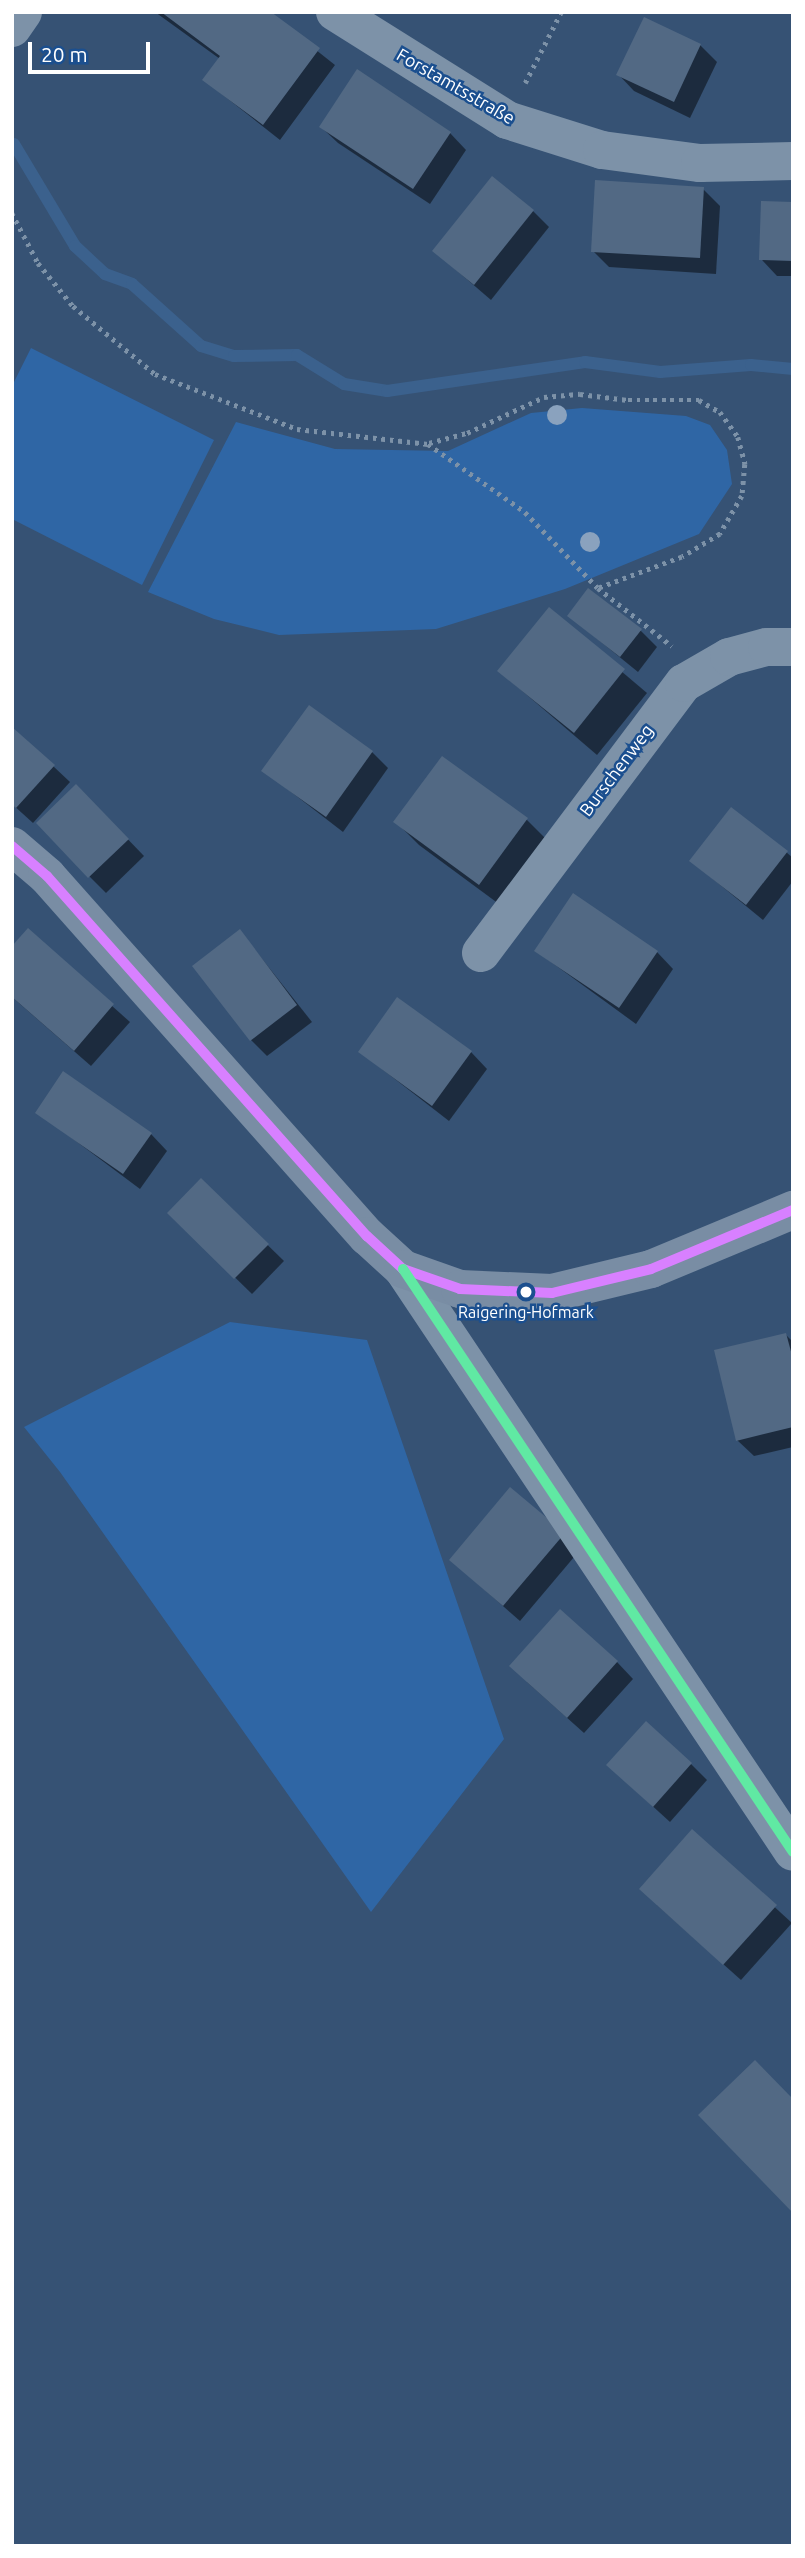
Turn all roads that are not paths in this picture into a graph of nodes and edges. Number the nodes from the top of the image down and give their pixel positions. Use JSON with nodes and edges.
{"nodes":[{"id":1,"x":23,"y":12,"type":"edge"},
{"id":2,"x":335,"y":12,"type":"edge"},
{"id":3,"x":12,"y":28,"type":"edge"},
{"id":4,"x":793,"y":161,"type":"edge"},
{"id":5,"x":793,"y":647,"type":"edge"},
{"id":6,"x":12,"y":846,"type":"edge"},
{"id":7,"x":481,"y":953,"type":"dead end"},
{"id":8,"x":793,"y":1210,"type":"edge"},
{"id":9,"x":403,"y":1269,"type":"junction"},
{"id":10,"x":793,"y":1852,"type":"edge"}],
"edges":[{"from":1,"to":3,"type":"street"},
{"from":2,"to":4,"type":"street","name":"Forstamtsstraße"},
{"from":5,"to":7,"type":"street","name":"Burschenweg"},
{"from":6,"to":9,"type":"street"},
{"from":8,"to":9,"type":"street"},
{"from":9,"to":10,"type":"street"}]}
